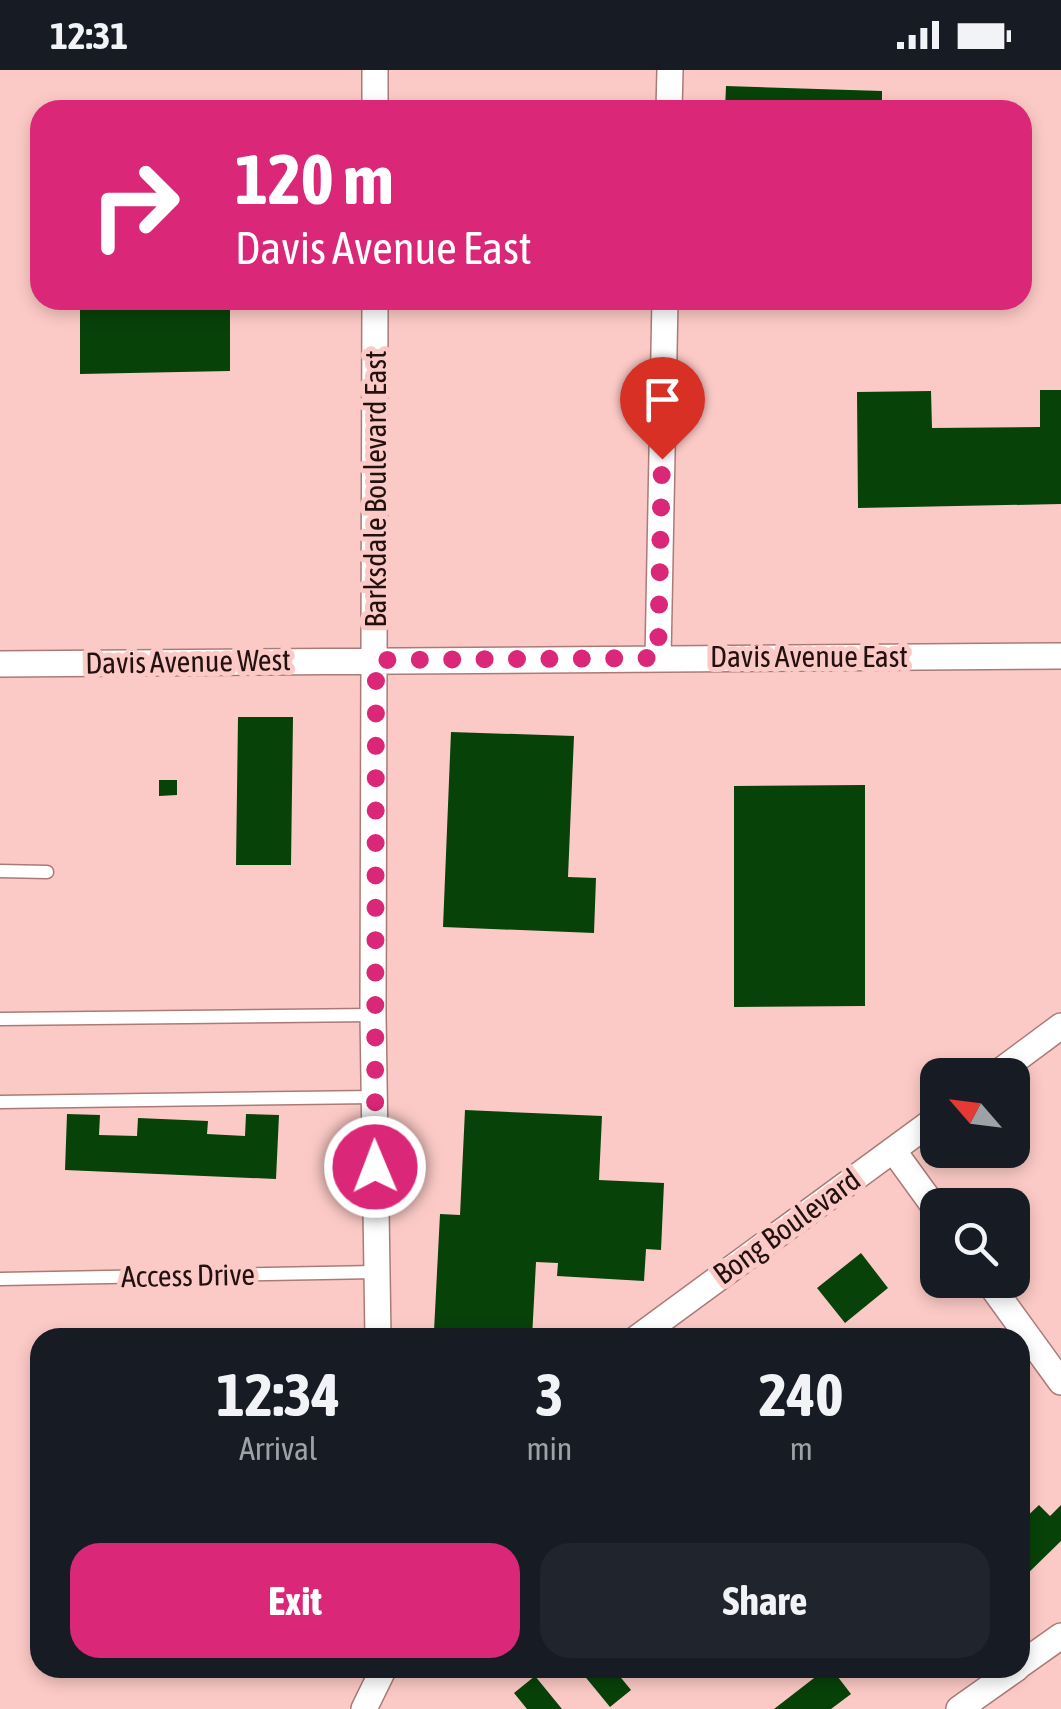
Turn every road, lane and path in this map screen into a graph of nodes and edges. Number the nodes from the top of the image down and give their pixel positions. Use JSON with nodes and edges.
{"nodes":[{"id":1,"x":374,"y":70,"type":"edge"},
{"id":2,"x":670,"y":70,"type":"edge"},
{"id":3,"x":375,"y":100,"type":"edge"},
{"id":4,"x":669,"y":100,"type":"edge"},
{"id":5,"x":375,"y":310,"type":"edge"},
{"id":6,"x":665,"y":310,"type":"edge"},
{"id":7,"x":1061,"y":656,"type":"edge"},
{"id":8,"x":658,"y":658,"type":"junction"},
{"id":9,"x":376,"y":660,"type":"junction"},
{"id":10,"x":0,"y":664,"type":"edge"},
{"id":11,"x":0,"y":871,"type":"edge"},
{"id":12,"x":47,"y":872,"type":"dead end"},
{"id":13,"x":373,"y":1015,"type":"junction"},
{"id":14,"x":0,"y":1019,"type":"edge"},
{"id":15,"x":1061,"y":1026,"type":"edge"},
{"id":16,"x":1018,"y":1058,"type":"edge"},
{"id":17,"x":374,"y":1097,"type":"junction"},
{"id":18,"x":0,"y":1102,"type":"edge"},
{"id":19,"x":920,"y":1130,"type":"edge"},
{"id":20,"x":893,"y":1150,"type":"junction"},
{"id":21,"x":921,"y":1188,"type":"edge"},
{"id":22,"x":376,"y":1272,"type":"junction"},
{"id":23,"x":0,"y":1279,"type":"edge"},
{"id":24,"x":1000,"y":1298,"type":"edge"},
{"id":25,"x":378,"y":1328,"type":"edge"},
{"id":26,"x":651,"y":1328,"type":"edge"},
{"id":27,"x":1022,"y":1328,"type":"edge"},
{"id":28,"x":1030,"y":1339,"type":"edge"},
{"id":29,"x":1061,"y":1382,"type":"edge"},
{"id":30,"x":1061,"y":1636,"type":"edge"},
{"id":31,"x":1030,"y":1658,"type":"edge"},
{"id":32,"x":379,"y":1678,"type":"edge"},
{"id":33,"x":1002,"y":1678,"type":"edge"},
{"id":34,"x":364,"y":1709,"type":"edge"},
{"id":35,"x":959,"y":1709,"type":"edge"}],
"edges":[{"from":1,"to":3,"type":"street"},
{"from":2,"to":4,"type":"street"},
{"from":5,"to":9,"type":"street","name":"Barksdale Boulevard East"},
{"from":6,"to":8,"type":"street"},
{"from":7,"to":8,"type":"street","name":"Davis Avenue East"},
{"from":8,"to":9,"type":"street","name":"Davis Avenue East"},
{"from":9,"to":10,"type":"street","name":"Davis Avenue West"},
{"from":9,"to":13,"type":"street","name":"Barksdale Boulevard East"},
{"from":11,"to":12,"type":"lane"},
{"from":13,"to":14,"type":"lane"},
{"from":13,"to":17,"type":"street","name":"Barksdale Boulevard East"},
{"from":15,"to":16,"type":"street"},
{"from":17,"to":18,"type":"lane"},
{"from":17,"to":22,"type":"street","name":"Barksdale Boulevard East"},
{"from":19,"to":20,"type":"street","name":"Bong Boulevard"},
{"from":20,"to":21,"type":"street"},
{"from":20,"to":26,"type":"street","name":"Bong Boulevard"},
{"from":22,"to":23,"type":"lane","name":"Access Drive"},
{"from":22,"to":25,"type":"street","name":"Barksdale Boulevard East"},
{"from":24,"to":27,"type":"street"},
{"from":28,"to":29,"type":"street"},
{"from":30,"to":31,"type":"street"},
{"from":32,"to":34,"type":"street"},
{"from":33,"to":35,"type":"street"}]}
